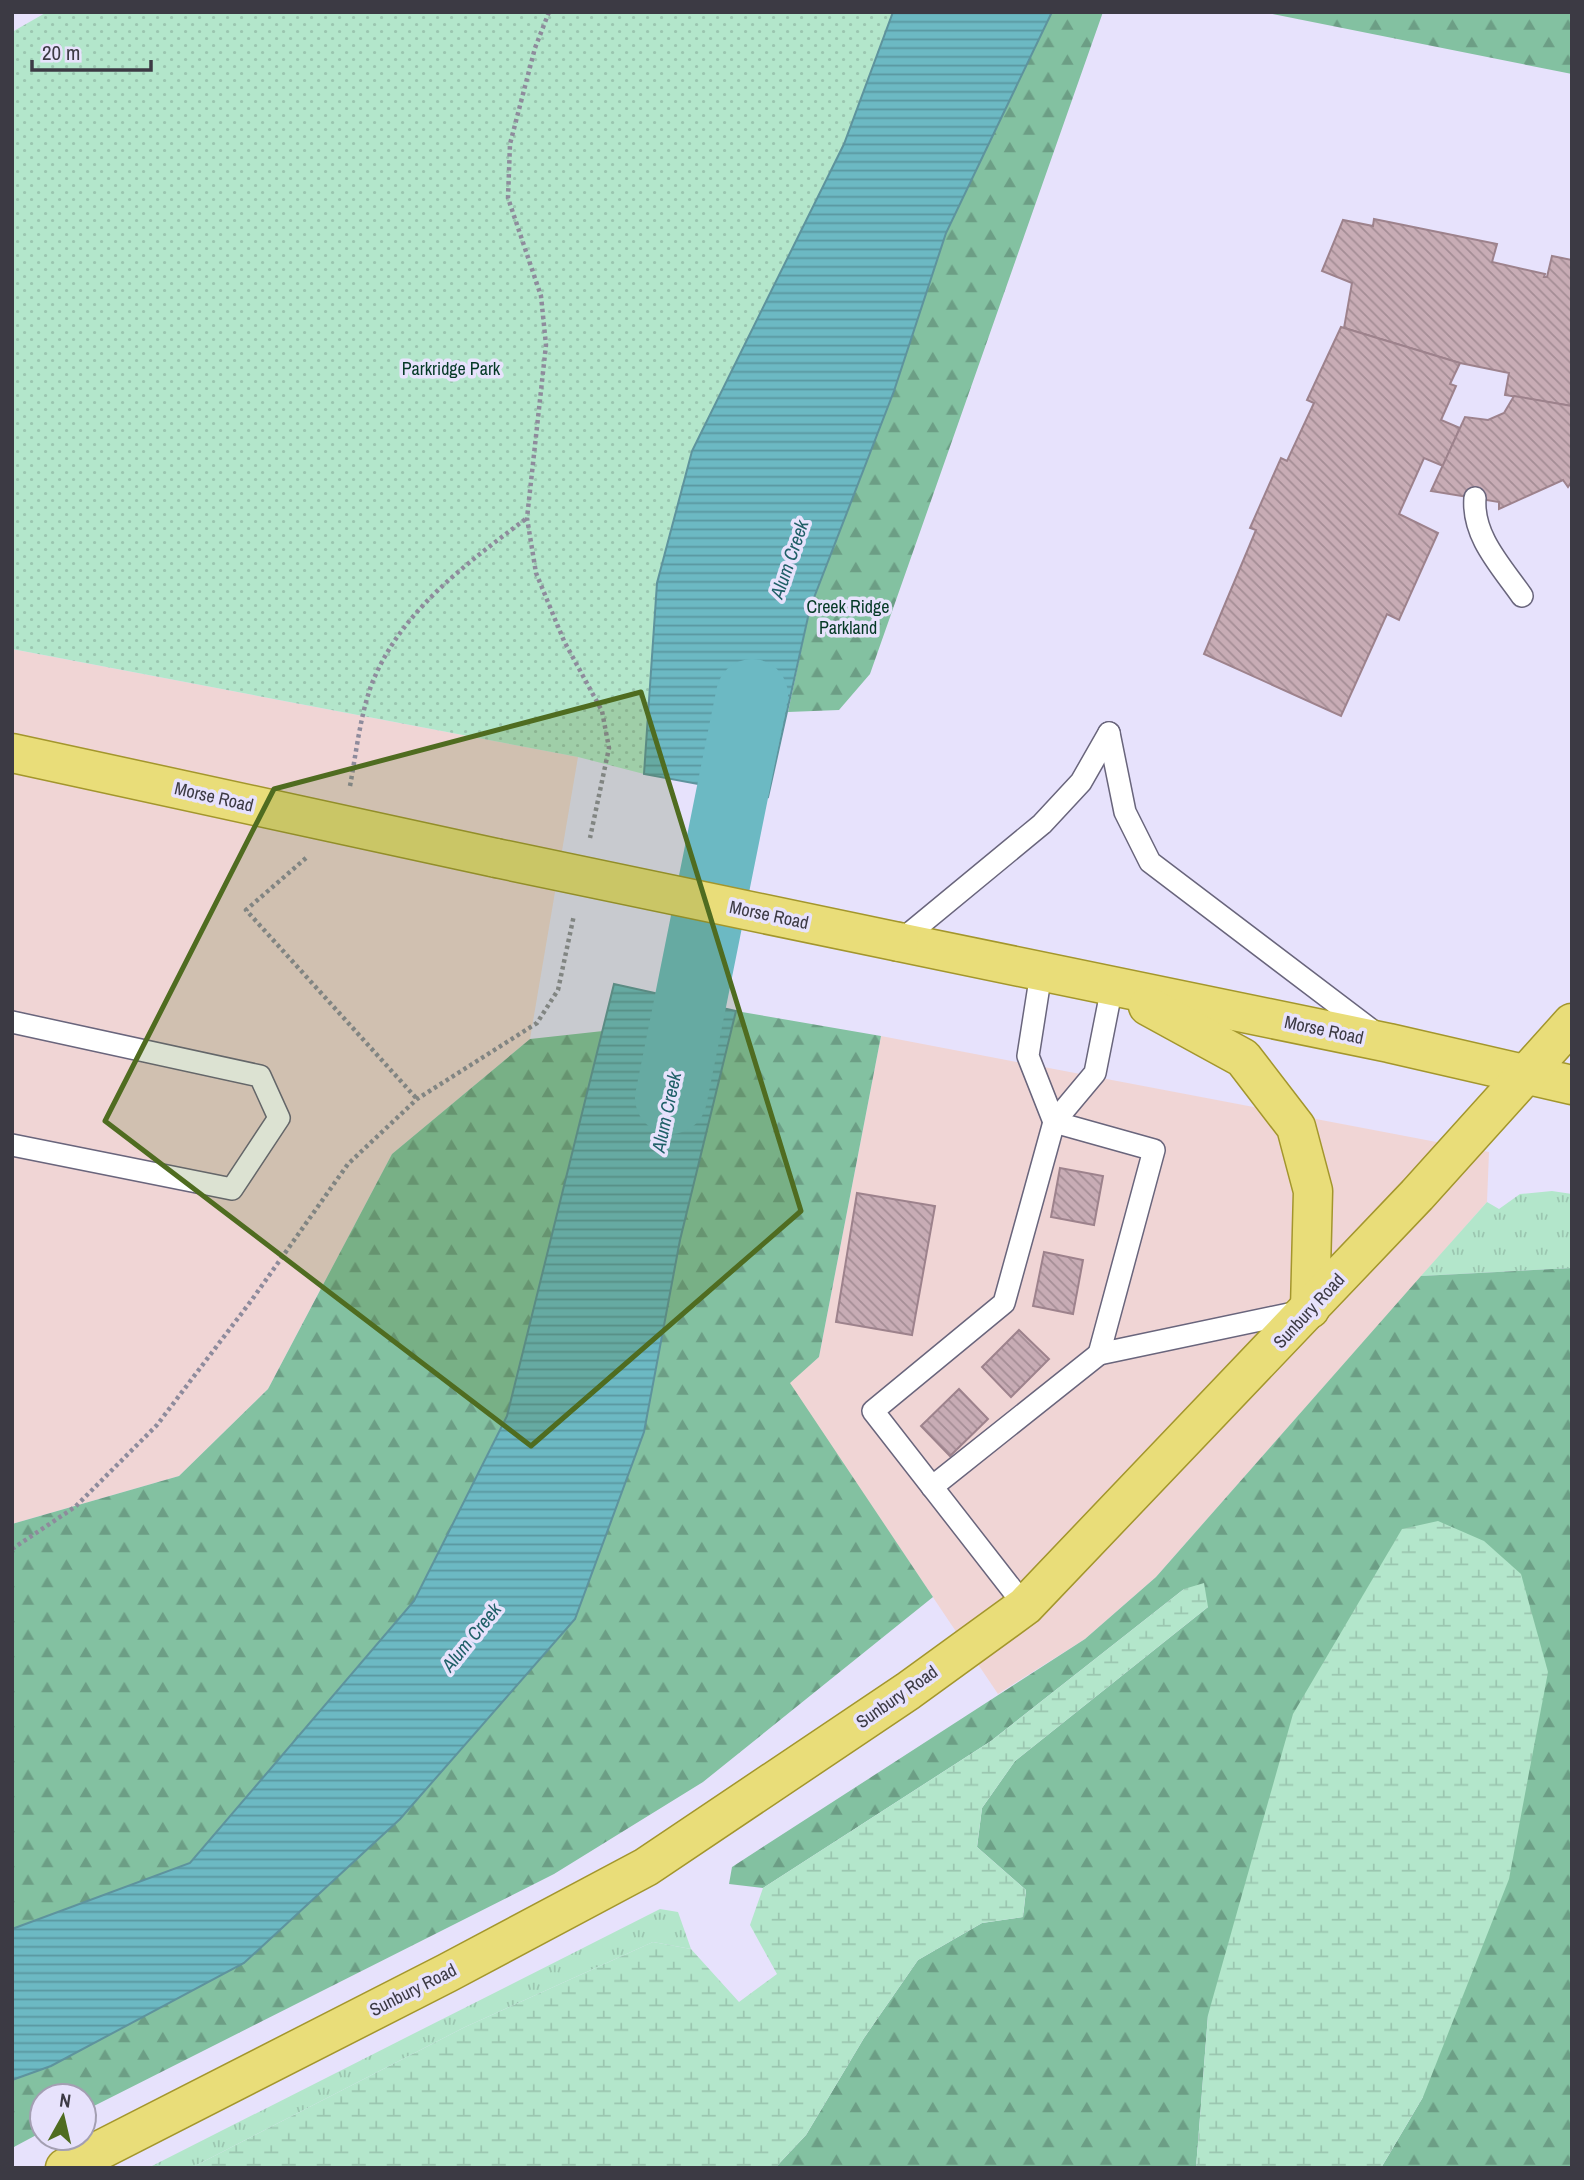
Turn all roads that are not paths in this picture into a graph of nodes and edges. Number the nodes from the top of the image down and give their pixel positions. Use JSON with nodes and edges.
{"nodes":[{"id":1,"x":1475,"y":498,"type":"dead end"},
{"id":2,"x":1522,"y":596,"type":"dead end"},
{"id":3,"x":12,"y":753,"type":"edge"},
{"id":4,"x":899,"y":942,"type":"junction"},
{"id":5,"x":1041,"y":973,"type":"junction"},
{"id":6,"x":1112,"y":987,"type":"junction"},
{"id":7,"x":12,"y":1022,"type":"edge"},
{"id":8,"x":1572,"y":1023,"type":"edge"},
{"id":9,"x":1389,"y":1043,"type":"junction"},
{"id":10,"x":1526,"y":1074,"type":"junction"},
{"id":11,"x":1572,"y":1078,"type":"edge"},
{"id":12,"x":1572,"y":1084,"type":"edge"},
{"id":13,"x":1054,"y":1122,"type":"junction"},
{"id":14,"x":12,"y":1145,"type":"edge"},
{"id":15,"x":1310,"y":1309,"type":"junction"},
{"id":16,"x":1099,"y":1353,"type":"junction"},
{"id":17,"x":932,"y":1487,"type":"junction"},
{"id":18,"x":1025,"y":1606,"type":"junction"},
{"id":19,"x":65,"y":2168,"type":"edge"}],
"edges":[{"from":1,"to":2,"type":"lane"},
{"from":3,"to":4,"type":"main road","name":"Morse Road","bridge":true},
{"from":4,"to":5,"type":"main road","name":"Morse Road"},
{"from":4,"to":9,"type":"lane"},
{"from":5,"to":6,"type":"main road","name":"Morse Road"},
{"from":5,"to":13,"type":"lane"},
{"from":6,"to":9,"type":"main road","name":"Morse Road"},
{"from":6,"to":13,"type":"lane"},
{"from":6,"to":15,"type":"main road"},
{"from":7,"to":14,"type":"lane"},
{"from":8,"to":10,"type":"main road","name":"Sunbury Road"},
{"from":9,"to":10,"type":"main road","name":"Morse Road"},
{"from":10,"to":11,"type":"main road","name":"Morse Road"},
{"from":10,"to":12,"type":"main road","name":"Morse Road"},
{"from":10,"to":15,"type":"main road","name":"Sunbury Road"},
{"from":13,"to":16,"type":"lane"},
{"from":13,"to":17,"type":"lane"},
{"from":15,"to":16,"type":"lane"},
{"from":15,"to":18,"type":"main road","name":"Sunbury Road"},
{"from":16,"to":17,"type":"lane"},
{"from":17,"to":18,"type":"lane"},
{"from":18,"to":19,"type":"main road","name":"Sunbury Road"}]}
